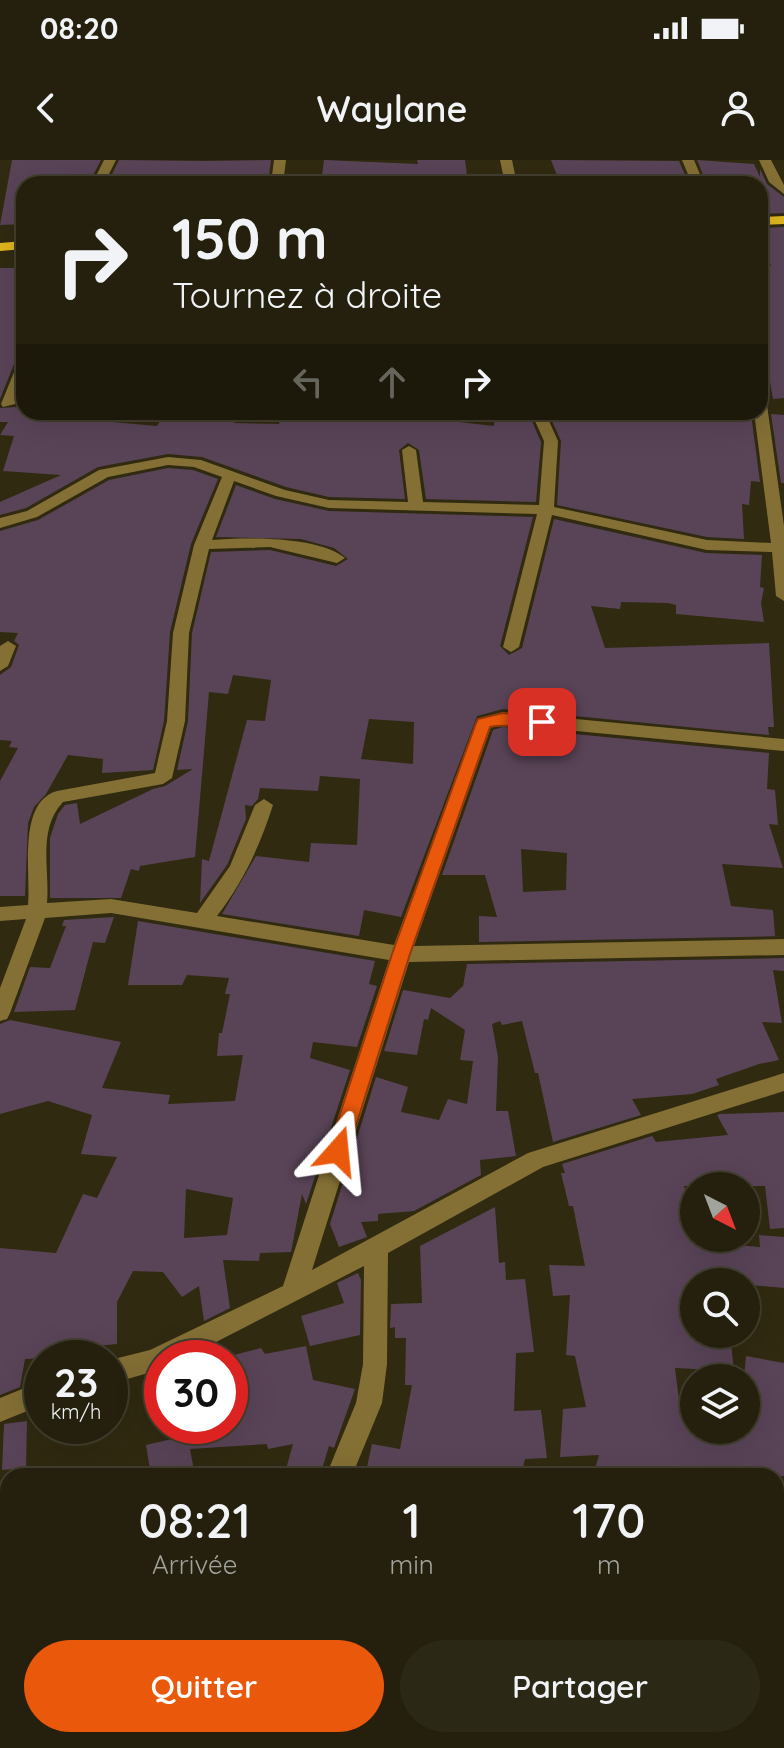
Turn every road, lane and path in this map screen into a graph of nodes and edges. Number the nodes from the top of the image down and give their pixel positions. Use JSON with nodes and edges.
{"nodes":[{"id":1,"x":765,"y":160,"type":"edge"},
{"id":2,"x":784,"y":191,"type":"edge"},
{"id":3,"x":16,"y":384,"type":"edge"},
{"id":4,"x":8,"y":404,"type":"dead end"},
{"id":5,"x":542,"y":420,"type":"edge"},
{"id":6,"x":762,"y":420,"type":"edge"},
{"id":7,"x":409,"y":450,"type":"dead end"},
{"id":8,"x":768,"y":463,"type":"junction"},
{"id":9,"x":784,"y":464,"type":"edge"},
{"id":10,"x":230,"y":474,"type":"junction"},
{"id":11,"x":416,"y":508,"type":"junction"},
{"id":12,"x":546,"y":510,"type":"junction"},
{"id":13,"x":0,"y":523,"type":"edge"},
{"id":14,"x":202,"y":545,"type":"junction"},
{"id":15,"x":782,"y":548,"type":"edge"},
{"id":16,"x":337,"y":558,"type":"dead end"},
{"id":17,"x":784,"y":596,"type":"edge"},
{"id":18,"x":8,"y":646,"type":"dead end"},
{"id":19,"x":511,"y":647,"type":"dead end"},
{"id":20,"x":0,"y":666,"type":"edge"},
{"id":21,"x":784,"y":745,"type":"edge"},
{"id":22,"x":264,"y":805,"type":"dead end"},
{"id":23,"x":37,"y":912,"type":"junction"},
{"id":24,"x":0,"y":914,"type":"edge"},
{"id":25,"x":202,"y":921,"type":"junction"},
{"id":26,"x":784,"y":947,"type":"edge"},
{"id":27,"x":401,"y":954,"type":"junction"},
{"id":28,"x":0,"y":1013,"type":"edge"},
{"id":29,"x":784,"y":1082,"type":"edge"},
{"id":30,"x":376,"y":1248,"type":"junction"},
{"id":31,"x":293,"y":1293,"type":"junction"},
{"id":32,"x":128,"y":1367,"type":"edge"},
{"id":33,"x":24,"y":1400,"type":"edge"},
{"id":34,"x":0,"y":1410,"type":"edge"},
{"id":35,"x":345,"y":1468,"type":"edge"}],
"edges":[{"from":1,"to":2,"type":"street"},
{"from":3,"to":4,"type":"street"},
{"from":5,"to":12,"type":"street"},
{"from":6,"to":8,"type":"street"},
{"from":7,"to":11,"type":"street"},
{"from":8,"to":9,"type":"street"},
{"from":8,"to":15,"type":"street"},
{"from":10,"to":11,"type":"street"},
{"from":10,"to":13,"type":"street"},
{"from":10,"to":14,"type":"street"},
{"from":11,"to":12,"type":"street"},
{"from":12,"to":15,"type":"street"},
{"from":12,"to":19,"type":"street"},
{"from":14,"to":16,"type":"street"},
{"from":14,"to":23,"type":"street"},
{"from":15,"to":17,"type":"street"},
{"from":18,"to":20,"type":"street"},
{"from":21,"to":27,"type":"street"},
{"from":22,"to":25,"type":"street"},
{"from":23,"to":24,"type":"street"},
{"from":23,"to":25,"type":"street"},
{"from":23,"to":28,"type":"street"},
{"from":25,"to":27,"type":"street"},
{"from":26,"to":27,"type":"street"},
{"from":27,"to":31,"type":"street"},
{"from":29,"to":30,"type":"street"},
{"from":30,"to":31,"type":"street"},
{"from":30,"to":35,"type":"street"},
{"from":31,"to":32,"type":"street"},
{"from":33,"to":34,"type":"street"}]}
